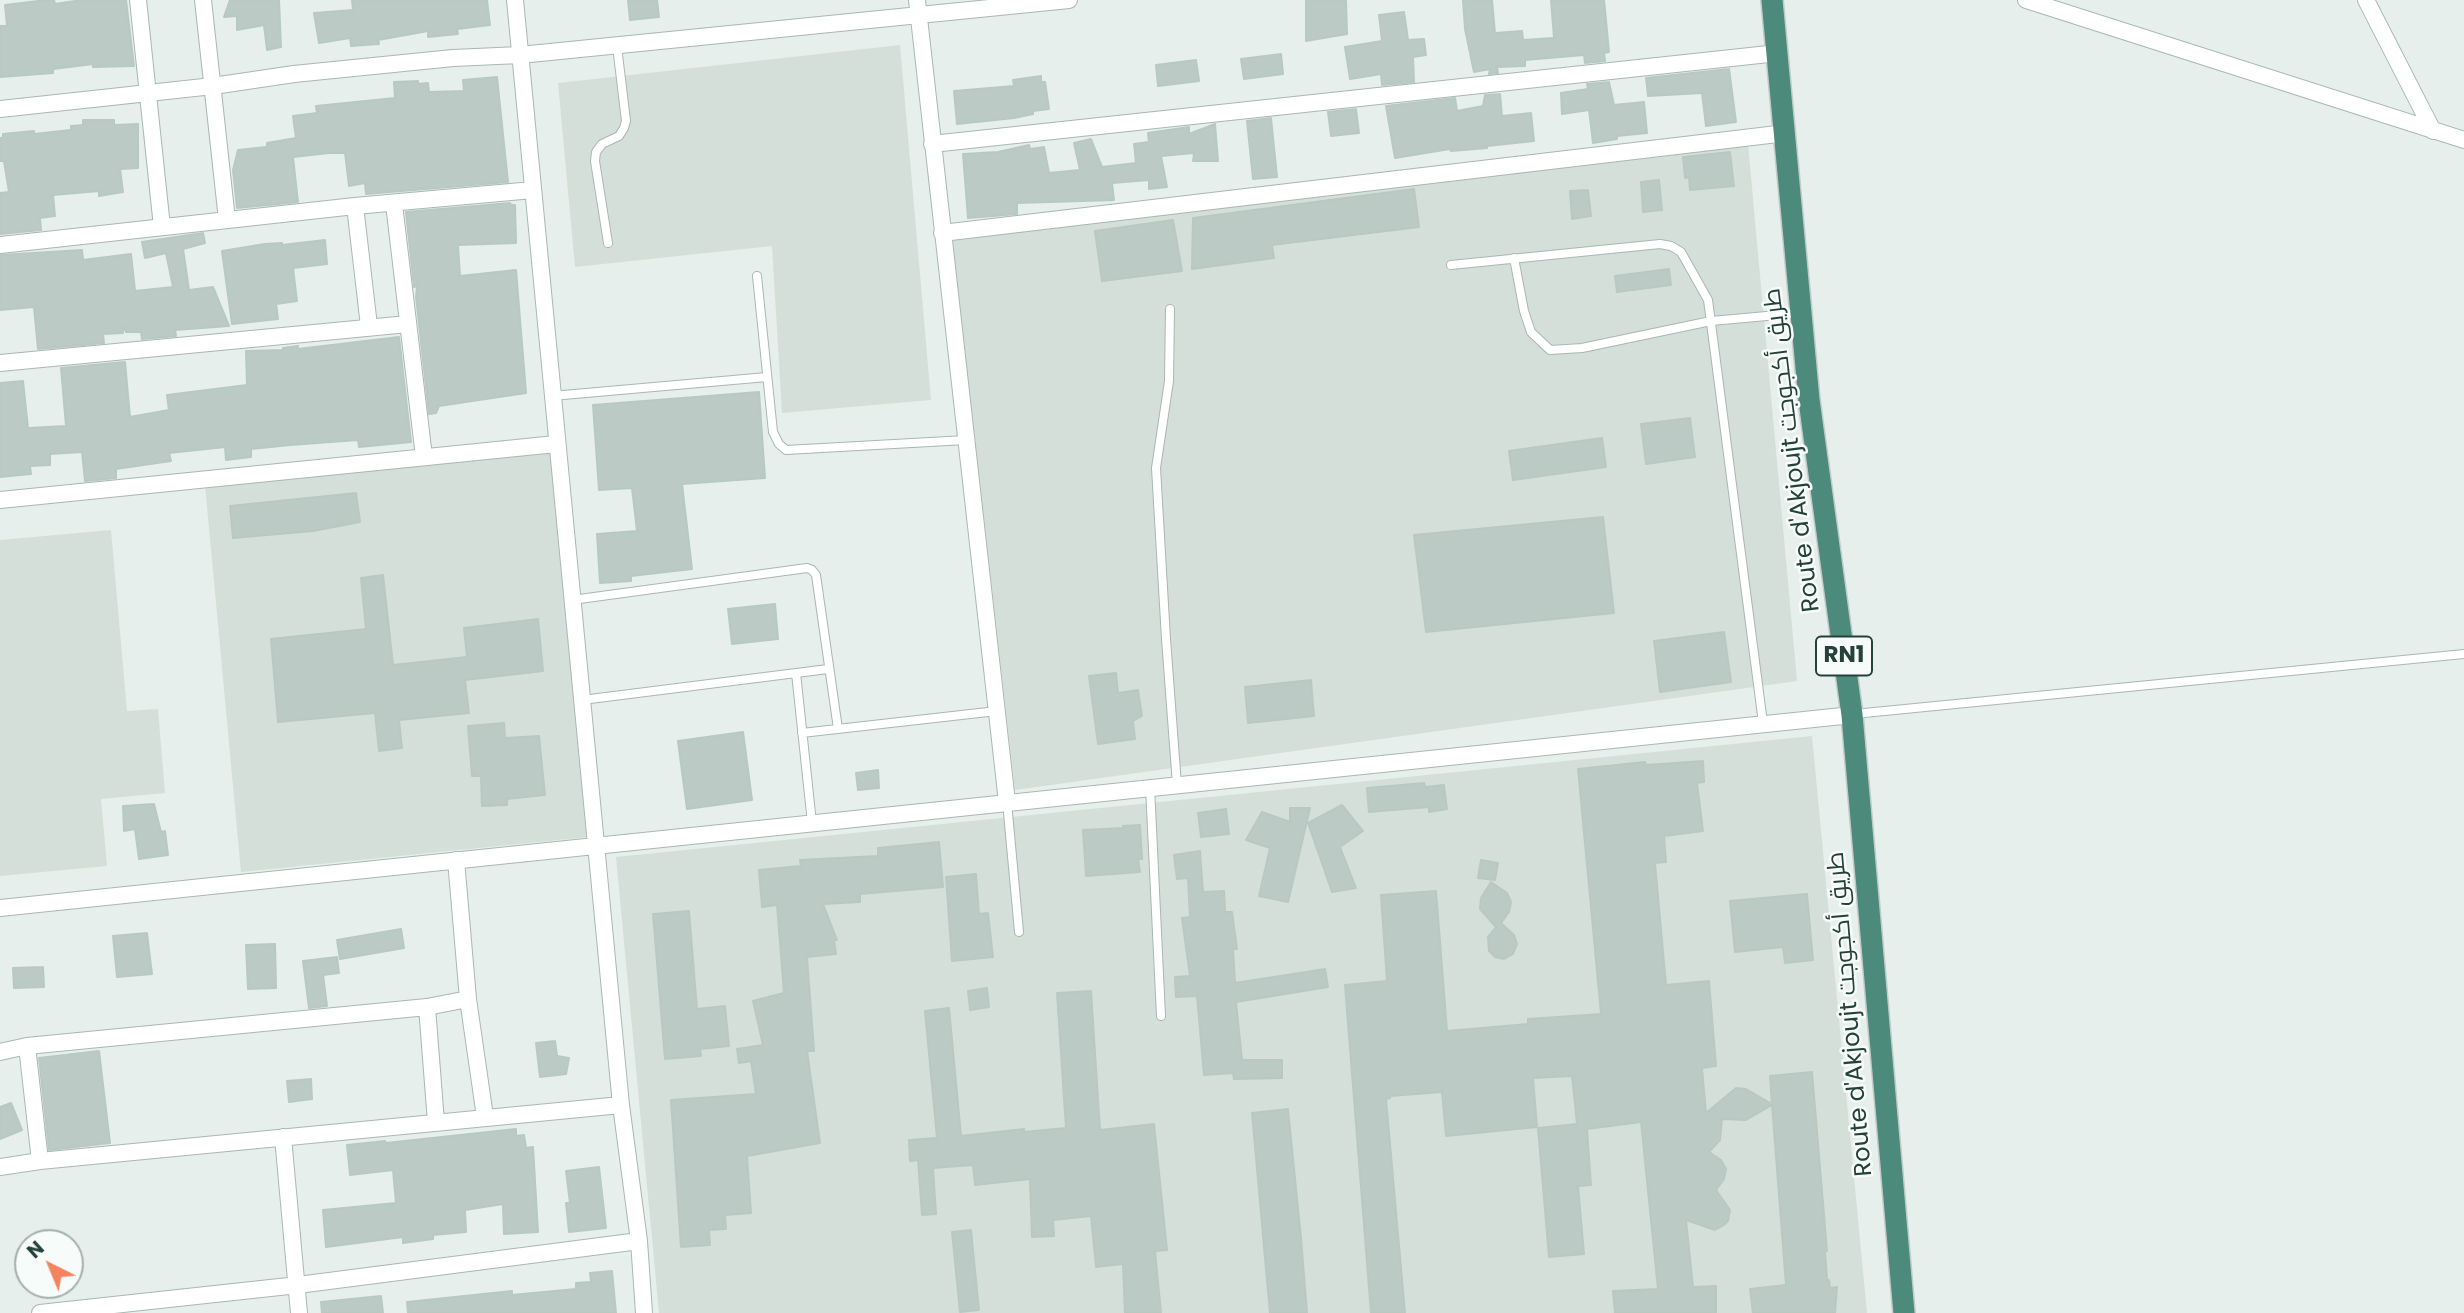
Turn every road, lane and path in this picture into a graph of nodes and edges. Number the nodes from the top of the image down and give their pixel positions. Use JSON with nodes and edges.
{"nodes":[{"id":1,"x":138,"y":0,"type":"edge"},
{"id":2,"x":204,"y":0,"type":"edge"},
{"id":3,"x":515,"y":0,"type":"edge"},
{"id":4,"x":1069,"y":0,"type":"edge"},
{"id":5,"x":1772,"y":0,"type":"edge"},
{"id":6,"x":2026,"y":0,"type":"edge"},
{"id":7,"x":2367,"y":0,"type":"edge"},
{"id":8,"x":917,"y":8,"type":"edge"},
{"id":9,"x":617,"y":46,"type":"junction"},
{"id":10,"x":1778,"y":53,"type":"junction"},
{"id":11,"x":520,"y":55,"type":"junction"},
{"id":12,"x":213,"y":86,"type":"junction"},
{"id":13,"x":148,"y":93,"type":"junction"},
{"id":14,"x":0,"y":109,"type":"edge"},
{"id":15,"x":2433,"y":131,"type":"junction"},
{"id":16,"x":1786,"y":133,"type":"junction"},
{"id":17,"x":2464,"y":140,"type":"edge"},
{"id":18,"x":932,"y":144,"type":"junction"},
{"id":19,"x":533,"y":190,"type":"junction"},
{"id":20,"x":394,"y":204,"type":"junction"},
{"id":21,"x":355,"y":206,"type":"junction"},
{"id":22,"x":227,"y":220,"type":"junction"},
{"id":23,"x":162,"y":227,"type":"junction"},
{"id":24,"x":943,"y":233,"type":"junction"},
{"id":25,"x":608,"y":243,"type":"dead end"},
{"id":26,"x":0,"y":245,"type":"edge"},
{"id":27,"x":1514,"y":258,"type":"junction"},
{"id":28,"x":1451,"y":265,"type":"dead end"},
{"id":29,"x":757,"y":276,"type":"dead end"},
{"id":30,"x":1170,"y":309,"type":"dead end"},
{"id":31,"x":1802,"y":313,"type":"junction"},
{"id":32,"x":1711,"y":321,"type":"junction"},
{"id":33,"x":408,"y":324,"type":"junction"},
{"id":34,"x":369,"y":326,"type":"junction"},
{"id":35,"x":0,"y":363,"type":"edge"},
{"id":36,"x":767,"y":377,"type":"junction"},
{"id":37,"x":552,"y":396,"type":"junction"},
{"id":38,"x":966,"y":440,"type":"junction"},
{"id":39,"x":556,"y":444,"type":"junction"},
{"id":40,"x":424,"y":457,"type":"junction"},
{"id":41,"x":0,"y":499,"type":"edge"},
{"id":42,"x":572,"y":600,"type":"junction"},
{"id":43,"x":2464,"y":654,"type":"edge"},
{"id":44,"x":828,"y":669,"type":"junction"},
{"id":45,"x":796,"y":673,"type":"junction"},
{"id":46,"x":582,"y":700,"type":"junction"},
{"id":47,"x":997,"y":711,"type":"junction"},
{"id":48,"x":1852,"y":715,"type":"junction"},
{"id":49,"x":1763,"y":723,"type":"junction"},
{"id":50,"x":838,"y":729,"type":"junction"},
{"id":51,"x":802,"y":733,"type":"junction"},
{"id":52,"x":1178,"y":785,"type":"junction"},
{"id":53,"x":1150,"y":788,"type":"junction"},
{"id":54,"x":1007,"y":802,"type":"junction"},
{"id":55,"x":812,"y":823,"type":"junction"},
{"id":56,"x":596,"y":846,"type":"junction"},
{"id":57,"x":456,"y":860,"type":"junction"},
{"id":58,"x":0,"y":908,"type":"edge"},
{"id":59,"x":1019,"y":932,"type":"dead end"},
{"id":60,"x":468,"y":999,"type":"junction"},
{"id":61,"x":427,"y":1007,"type":"junction"},
{"id":62,"x":1161,"y":1016,"type":"dead end"},
{"id":63,"x":27,"y":1046,"type":"junction"},
{"id":64,"x":0,"y":1052,"type":"edge"},
{"id":65,"x":621,"y":1105,"type":"junction"},
{"id":66,"x":485,"y":1117,"type":"junction"},
{"id":67,"x":436,"y":1122,"type":"junction"},
{"id":68,"x":283,"y":1137,"type":"junction"},
{"id":69,"x":40,"y":1161,"type":"junction"},
{"id":70,"x":0,"y":1167,"type":"edge"},
{"id":71,"x":639,"y":1241,"type":"junction"},
{"id":72,"x":298,"y":1285,"type":"junction"},
{"id":73,"x":40,"y":1313,"type":"edge"},
{"id":74,"x":299,"y":1313,"type":"edge"},
{"id":75,"x":644,"y":1313,"type":"edge"},
{"id":76,"x":1904,"y":1313,"type":"edge"}],
"edges":[{"from":1,"to":13,"type":"street"},
{"from":2,"to":12,"type":"street"},
{"from":3,"to":11,"type":"street"},
{"from":4,"to":8,"type":"street"},
{"from":5,"to":10,"type":"highway","name":"Route d'Akjoujt طريق أكجوجت","number":"RN1"},
{"from":6,"to":15,"type":"street"},
{"from":7,"to":15,"type":"street"},
{"from":8,"to":9,"type":"street"},
{"from":8,"to":18,"type":"street"},
{"from":9,"to":11,"type":"street"},
{"from":9,"to":25,"type":"lane"},
{"from":10,"to":16,"type":"highway","name":"Route d'Akjoujt طريق أكجوجت","number":"RN1"},
{"from":10,"to":18,"type":"street"},
{"from":11,"to":12,"type":"street"},
{"from":11,"to":19,"type":"street"},
{"from":12,"to":13,"type":"street"},
{"from":12,"to":22,"type":"street"},
{"from":13,"to":14,"type":"street"},
{"from":13,"to":23,"type":"street"},
{"from":15,"to":17,"type":"street"},
{"from":16,"to":24,"type":"street"},
{"from":16,"to":31,"type":"highway","name":"Route d'Akjoujt طريق أكجوجت","number":"RN1"},
{"from":18,"to":24,"type":"street"},
{"from":19,"to":20,"type":"street"},
{"from":19,"to":37,"type":"street"},
{"from":20,"to":21,"type":"street"},
{"from":20,"to":33,"type":"street"},
{"from":21,"to":22,"type":"street"},
{"from":21,"to":34,"type":"street"},
{"from":22,"to":23,"type":"street"},
{"from":23,"to":26,"type":"street"},
{"from":24,"to":38,"type":"street"},
{"from":27,"to":28,"type":"lane"},
{"from":27,"to":32,"type":"lane"},
{"from":27,"to":32,"type":"lane"},
{"from":29,"to":36,"type":"lane"},
{"from":30,"to":52,"type":"lane"},
{"from":31,"to":32,"type":"lane"},
{"from":31,"to":48,"type":"highway","name":"Route d'Akjoujt طريق أكجوجت","number":"RN1"},
{"from":32,"to":49,"type":"lane"},
{"from":33,"to":34,"type":"street"},
{"from":33,"to":40,"type":"street"},
{"from":34,"to":35,"type":"street"},
{"from":36,"to":37,"type":"lane"},
{"from":36,"to":38,"type":"lane"},
{"from":37,"to":39,"type":"street"},
{"from":38,"to":47,"type":"street"},
{"from":39,"to":40,"type":"street"},
{"from":39,"to":42,"type":"street"},
{"from":40,"to":41,"type":"street"},
{"from":42,"to":44,"type":"lane"},
{"from":42,"to":46,"type":"street"},
{"from":43,"to":48,"type":"lane"},
{"from":44,"to":45,"type":"lane"},
{"from":44,"to":50,"type":"lane"},
{"from":45,"to":46,"type":"lane"},
{"from":45,"to":51,"type":"lane"},
{"from":46,"to":56,"type":"street"},
{"from":47,"to":50,"type":"lane"},
{"from":47,"to":54,"type":"street"},
{"from":48,"to":49,"type":"street"},
{"from":48,"to":76,"type":"highway","name":"Route d'Akjoujt طريق أكجوجت","number":"RN1"},
{"from":49,"to":52,"type":"street"},
{"from":50,"to":51,"type":"lane"},
{"from":51,"to":55,"type":"lane"},
{"from":52,"to":53,"type":"street"},
{"from":53,"to":54,"type":"street"},
{"from":53,"to":62,"type":"lane"},
{"from":54,"to":55,"type":"street"},
{"from":54,"to":59,"type":"lane"},
{"from":55,"to":56,"type":"street"},
{"from":56,"to":57,"type":"street"},
{"from":56,"to":65,"type":"street"},
{"from":57,"to":58,"type":"street"},
{"from":57,"to":60,"type":"street"},
{"from":60,"to":61,"type":"street"},
{"from":60,"to":66,"type":"street"},
{"from":61,"to":63,"type":"street"},
{"from":61,"to":67,"type":"street"},
{"from":63,"to":64,"type":"street"},
{"from":63,"to":69,"type":"street"},
{"from":65,"to":66,"type":"street"},
{"from":65,"to":71,"type":"street"},
{"from":66,"to":67,"type":"street"},
{"from":67,"to":68,"type":"street"},
{"from":68,"to":69,"type":"street"},
{"from":68,"to":72,"type":"street"},
{"from":69,"to":70,"type":"street"},
{"from":71,"to":72,"type":"street"},
{"from":71,"to":75,"type":"street"},
{"from":72,"to":73,"type":"street"},
{"from":72,"to":74,"type":"street"}]}
